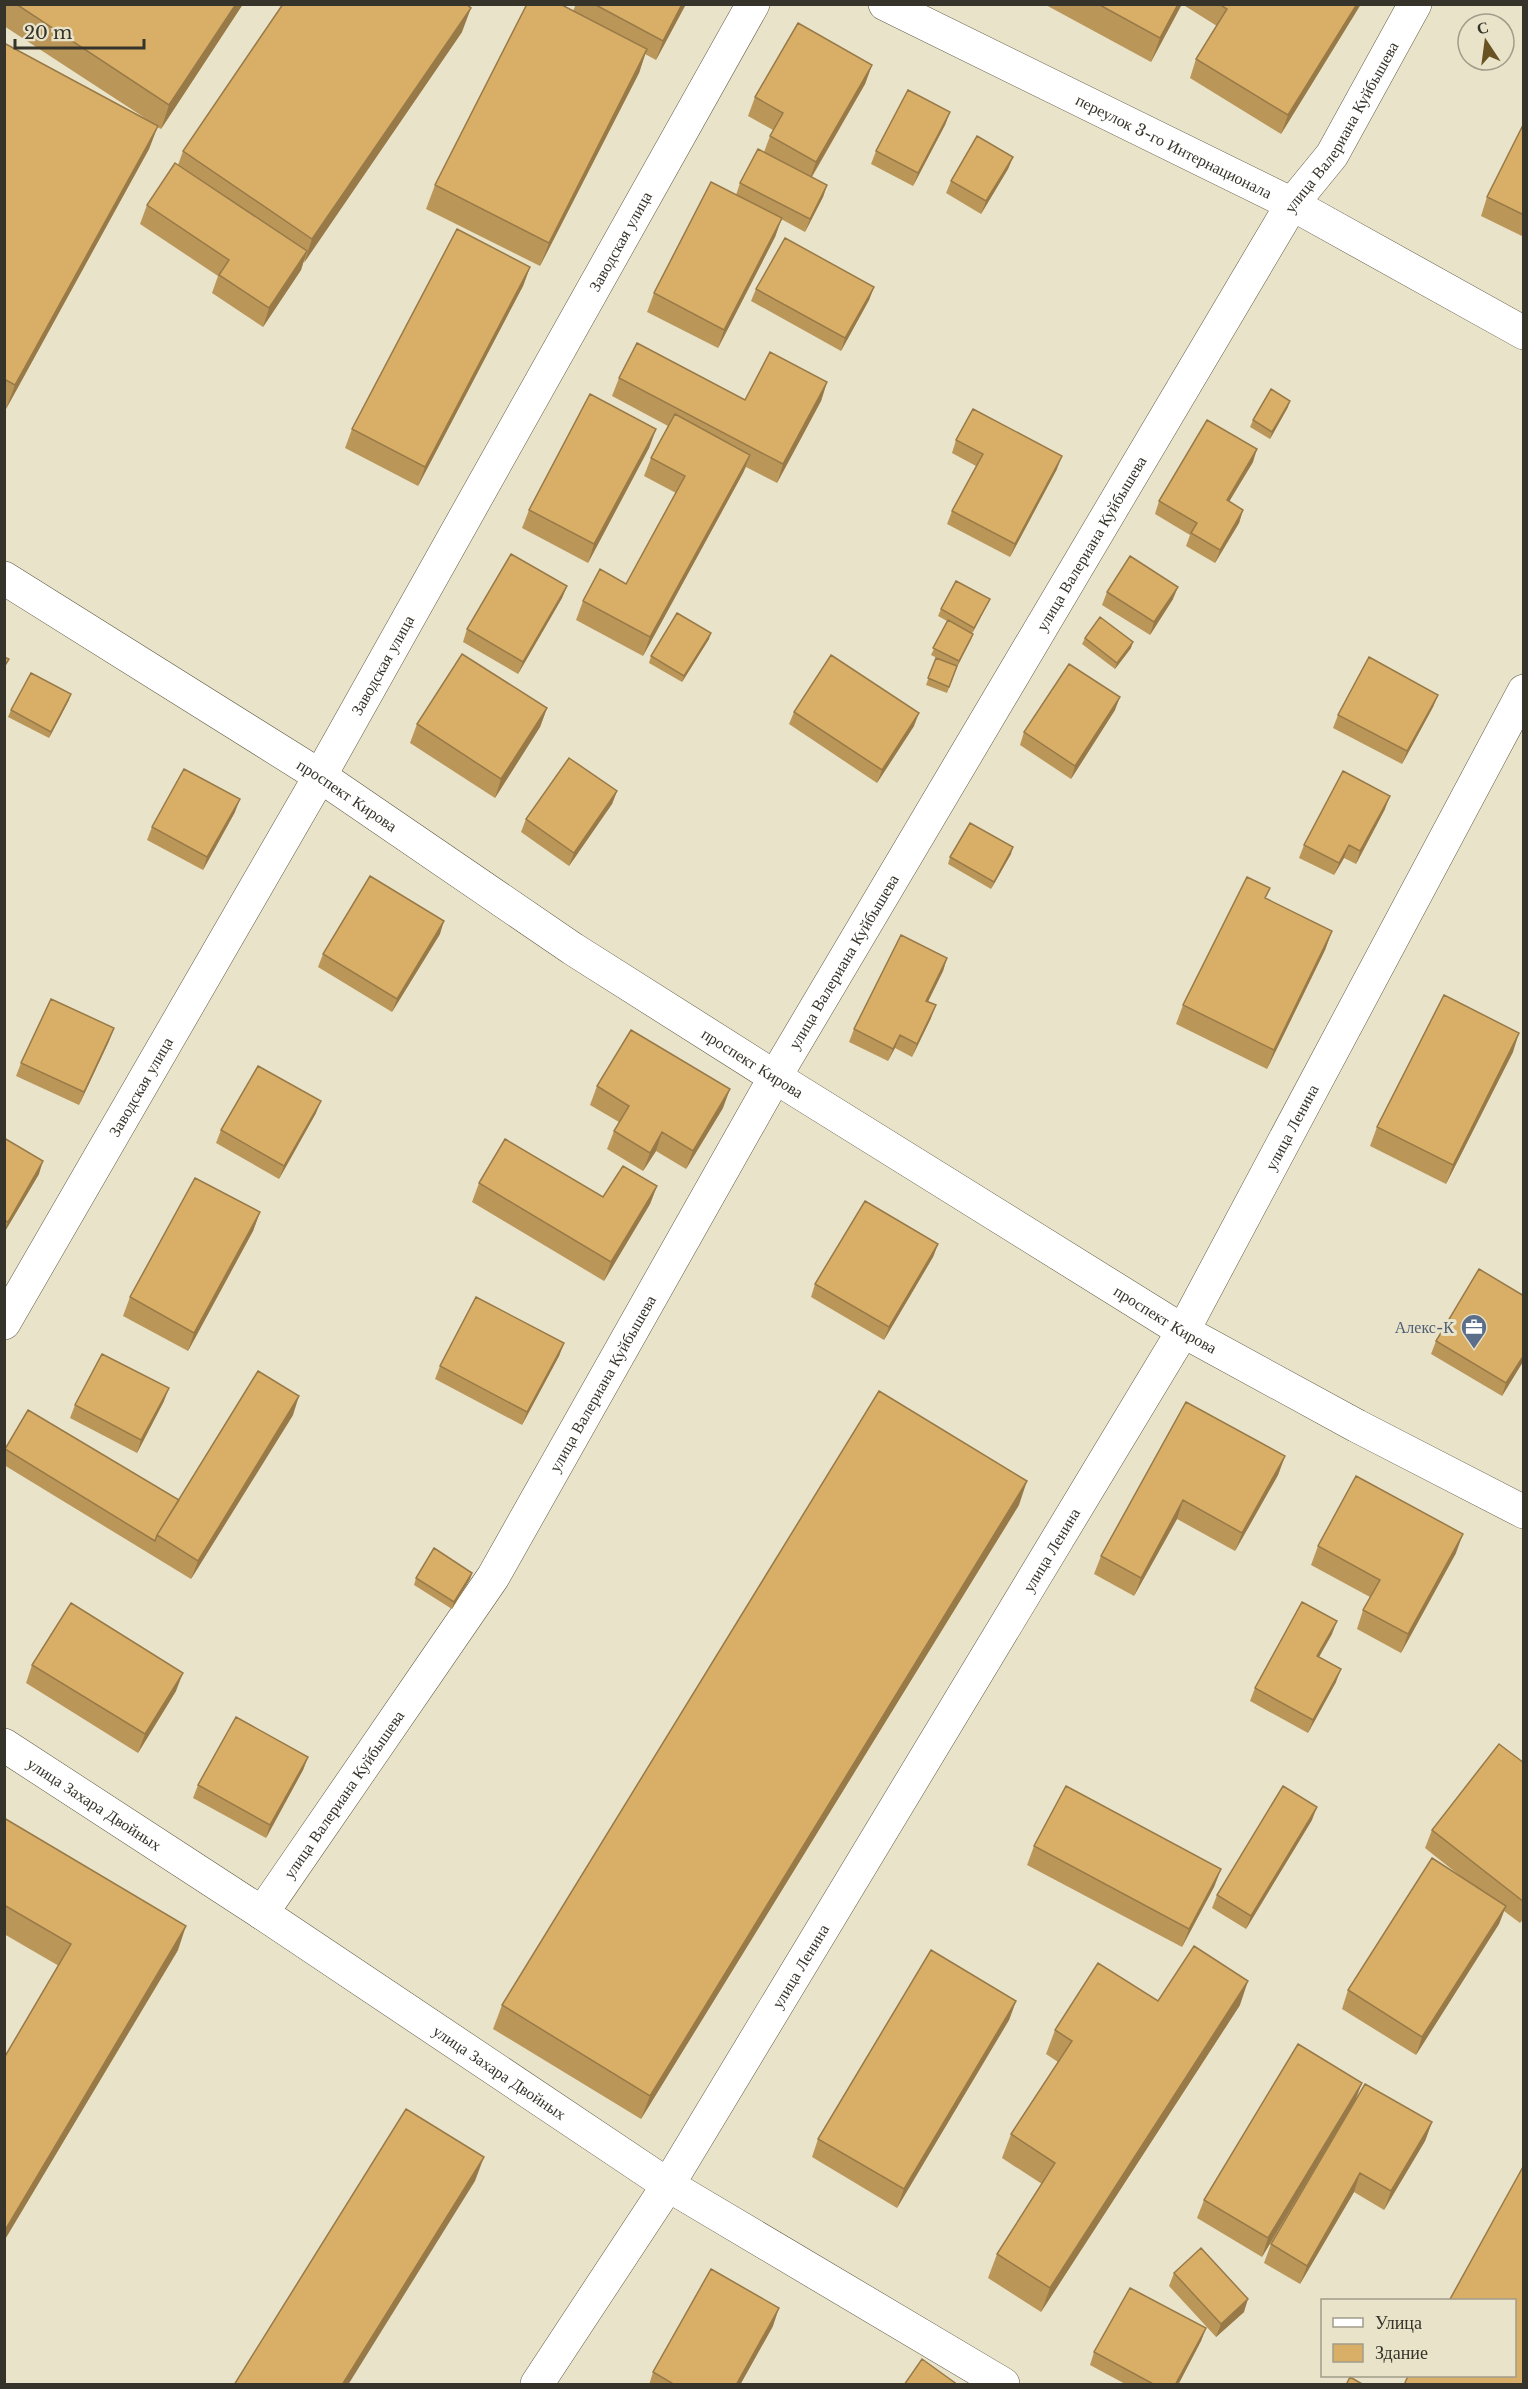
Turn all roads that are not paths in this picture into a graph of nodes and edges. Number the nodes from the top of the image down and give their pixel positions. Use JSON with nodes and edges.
{"nodes":[{"id":1,"x":753,"y":4,"type":"edge"},
{"id":2,"x":885,"y":4,"type":"edge"},
{"id":3,"x":1415,"y":4,"type":"edge"},
{"id":4,"x":1292,"y":204,"type":"junction"},
{"id":5,"x":1524,"y":333,"type":"edge"},
{"id":6,"x":4,"y":578,"type":"edge"},
{"id":7,"x":1524,"y":691,"type":"edge"},
{"id":8,"x":320,"y":776,"type":"junction"},
{"id":9,"x":775,"y":1077,"type":"junction"},
{"id":10,"x":4,"y":1323,"type":"edge"},
{"id":11,"x":1183,"y":1331,"type":"junction"},
{"id":12,"x":1524,"y":1512,"type":"edge"},
{"id":13,"x":4,"y":1745,"type":"edge"},
{"id":14,"x":262,"y":1913,"type":"junction"},
{"id":15,"x":668,"y":2185,"type":"junction"},
{"id":16,"x":537,"y":2385,"type":"edge"},
{"id":17,"x":1003,"y":2385,"type":"edge"}],
"edges":[{"from":1,"to":8,"type":"street","name":"Заводская улица"},
{"from":2,"to":4,"type":"street","name":"переулок 3-го Интернационала"},
{"from":3,"to":4,"type":"street","name":"улица Валериана Куйбышева"},
{"from":4,"to":5,"type":"street","name":"переулок 3-го Интернационала"},
{"from":4,"to":9,"type":"street","name":"улица Валериана Куйбышева"},
{"from":6,"to":8,"type":"street","name":"проспект Кирова"},
{"from":7,"to":11,"type":"street","name":"улица Ленина"},
{"from":8,"to":9,"type":"street","name":"проспект Кирова"},
{"from":8,"to":10,"type":"street","name":"Заводская улица"},
{"from":9,"to":11,"type":"street","name":"проспект Кирова"},
{"from":9,"to":14,"type":"street","name":"улица Валериана Куйбышева"},
{"from":11,"to":12,"type":"street","name":"проспект Кирова"},
{"from":11,"to":15,"type":"street","name":"улица Ленина"},
{"from":13,"to":14,"type":"street","name":"улица Захара Двойных"},
{"from":14,"to":15,"type":"street","name":"улица Захара Двойных"},
{"from":15,"to":16,"type":"street","name":"улица Ленина"},
{"from":15,"to":17,"type":"street","name":"улица Захара Двойных"}]}
